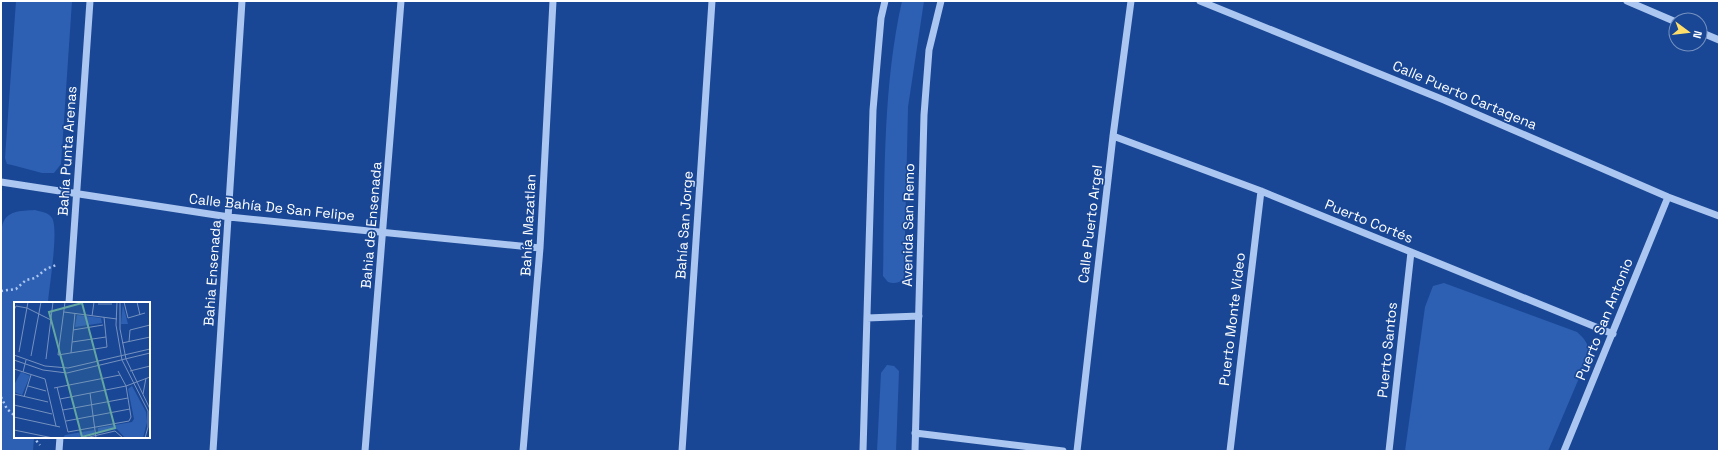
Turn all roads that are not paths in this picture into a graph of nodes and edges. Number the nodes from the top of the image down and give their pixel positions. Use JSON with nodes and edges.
{"nodes":[{"id":1,"x":90,"y":1,"type":"edge"},
{"id":2,"x":242,"y":1,"type":"edge"},
{"id":3,"x":401,"y":1,"type":"edge"},
{"id":4,"x":553,"y":1,"type":"edge"},
{"id":5,"x":712,"y":1,"type":"edge"},
{"id":6,"x":885,"y":1,"type":"edge"},
{"id":7,"x":941,"y":1,"type":"edge"},
{"id":8,"x":1131,"y":1,"type":"edge"},
{"id":9,"x":1200,"y":1,"type":"edge"},
{"id":10,"x":1628,"y":1,"type":"edge"},
{"id":11,"x":1668,"y":18,"type":"edge"},
{"id":12,"x":1708,"y":35,"type":"edge"},
{"id":13,"x":1719,"y":40,"type":"edge"},
{"id":14,"x":1113,"y":136,"type":"junction"},
{"id":15,"x":1,"y":182,"type":"edge"},
{"id":16,"x":1261,"y":191,"type":"junction"},
{"id":17,"x":77,"y":194,"type":"junction"},
{"id":18,"x":1668,"y":196,"type":"junction"},
{"id":19,"x":1719,"y":216,"type":"edge"},
{"id":20,"x":229,"y":217,"type":"junction"},
{"id":21,"x":384,"y":232,"type":"junction"},
{"id":22,"x":540,"y":248,"type":"junction"},
{"id":23,"x":1410,"y":252,"type":"junction"},
{"id":24,"x":69,"y":302,"type":"edge"},
{"id":25,"x":919,"y":316,"type":"junction"},
{"id":26,"x":867,"y":318,"type":"junction"},
{"id":27,"x":1613,"y":334,"type":"junction"},
{"id":28,"x":916,"y":433,"type":"junction"},
{"id":29,"x":60,"y":438,"type":"edge"},
{"id":30,"x":59,"y":451,"type":"edge"},
{"id":31,"x":213,"y":451,"type":"edge"},
{"id":32,"x":365,"y":451,"type":"edge"},
{"id":33,"x":523,"y":451,"type":"edge"},
{"id":34,"x":682,"y":451,"type":"edge"},
{"id":35,"x":863,"y":451,"type":"edge"},
{"id":36,"x":915,"y":451,"type":"edge"},
{"id":37,"x":1063,"y":451,"type":"edge"},
{"id":38,"x":1077,"y":451,"type":"edge"},
{"id":39,"x":1230,"y":451,"type":"edge"},
{"id":40,"x":1389,"y":451,"type":"edge"},
{"id":41,"x":1564,"y":451,"type":"edge"}],
"edges":[{"from":1,"to":17,"type":"street","name":"Bahía Punta Arenas"},
{"from":2,"to":20,"type":"street","name":"Bahia Ensenada"},
{"from":3,"to":21,"type":"street","name":"Bahia de Ensenada"},
{"from":4,"to":22,"type":"street","name":"Bahía Mazatlan"},
{"from":5,"to":34,"type":"street","name":"Bahía San Jorge"},
{"from":6,"to":26,"type":"street"},
{"from":7,"to":25,"type":"street","name":"Avenida San Remo"},
{"from":8,"to":14,"type":"street","name":"Calle Puerto Argel"},
{"from":9,"to":18,"type":"street","name":"Calle Puerto Cartagena"},
{"from":10,"to":11,"type":"street"},
{"from":12,"to":13,"type":"street"},
{"from":14,"to":16,"type":"street","name":"Puerto Cortés"},
{"from":14,"to":38,"type":"street","name":"Calle Puerto Argel"},
{"from":15,"to":17,"type":"street","name":"Calle Bahía De San Felipe"},
{"from":16,"to":23,"type":"street","name":"Puerto Cortés"},
{"from":16,"to":39,"type":"street","name":"Puerto Monte Video"},
{"from":17,"to":20,"type":"street","name":"Calle Bahía De San Felipe"},
{"from":17,"to":24,"type":"street","name":"Bahía Punta Arenas"},
{"from":18,"to":19,"type":"street","name":"Calle Puerto Cartagena"},
{"from":18,"to":27,"type":"street","name":"Puerto San Antonio"},
{"from":20,"to":21,"type":"street","name":"Calle Bahía De San Felipe"},
{"from":20,"to":31,"type":"street","name":"Bahia Ensenada"},
{"from":21,"to":22,"type":"street","name":"Calle Bahía De San Felipe"},
{"from":21,"to":32,"type":"street","name":"Bahia de Ensenada"},
{"from":22,"to":33,"type":"street","name":"Bahía Mazatlan"},
{"from":23,"to":27,"type":"street","name":"Puerto Cortés"},
{"from":23,"to":40,"type":"street","name":"Puerto Santos"},
{"from":25,"to":26,"type":"street"},
{"from":25,"to":28,"type":"street","name":"Avenida San Remo"},
{"from":26,"to":35,"type":"street"},
{"from":27,"to":41,"type":"street","name":"Puerto San Antonio"},
{"from":28,"to":36,"type":"street","name":"Avenida San Remo"},
{"from":28,"to":37,"type":"street"},
{"from":29,"to":30,"type":"street"}]}
